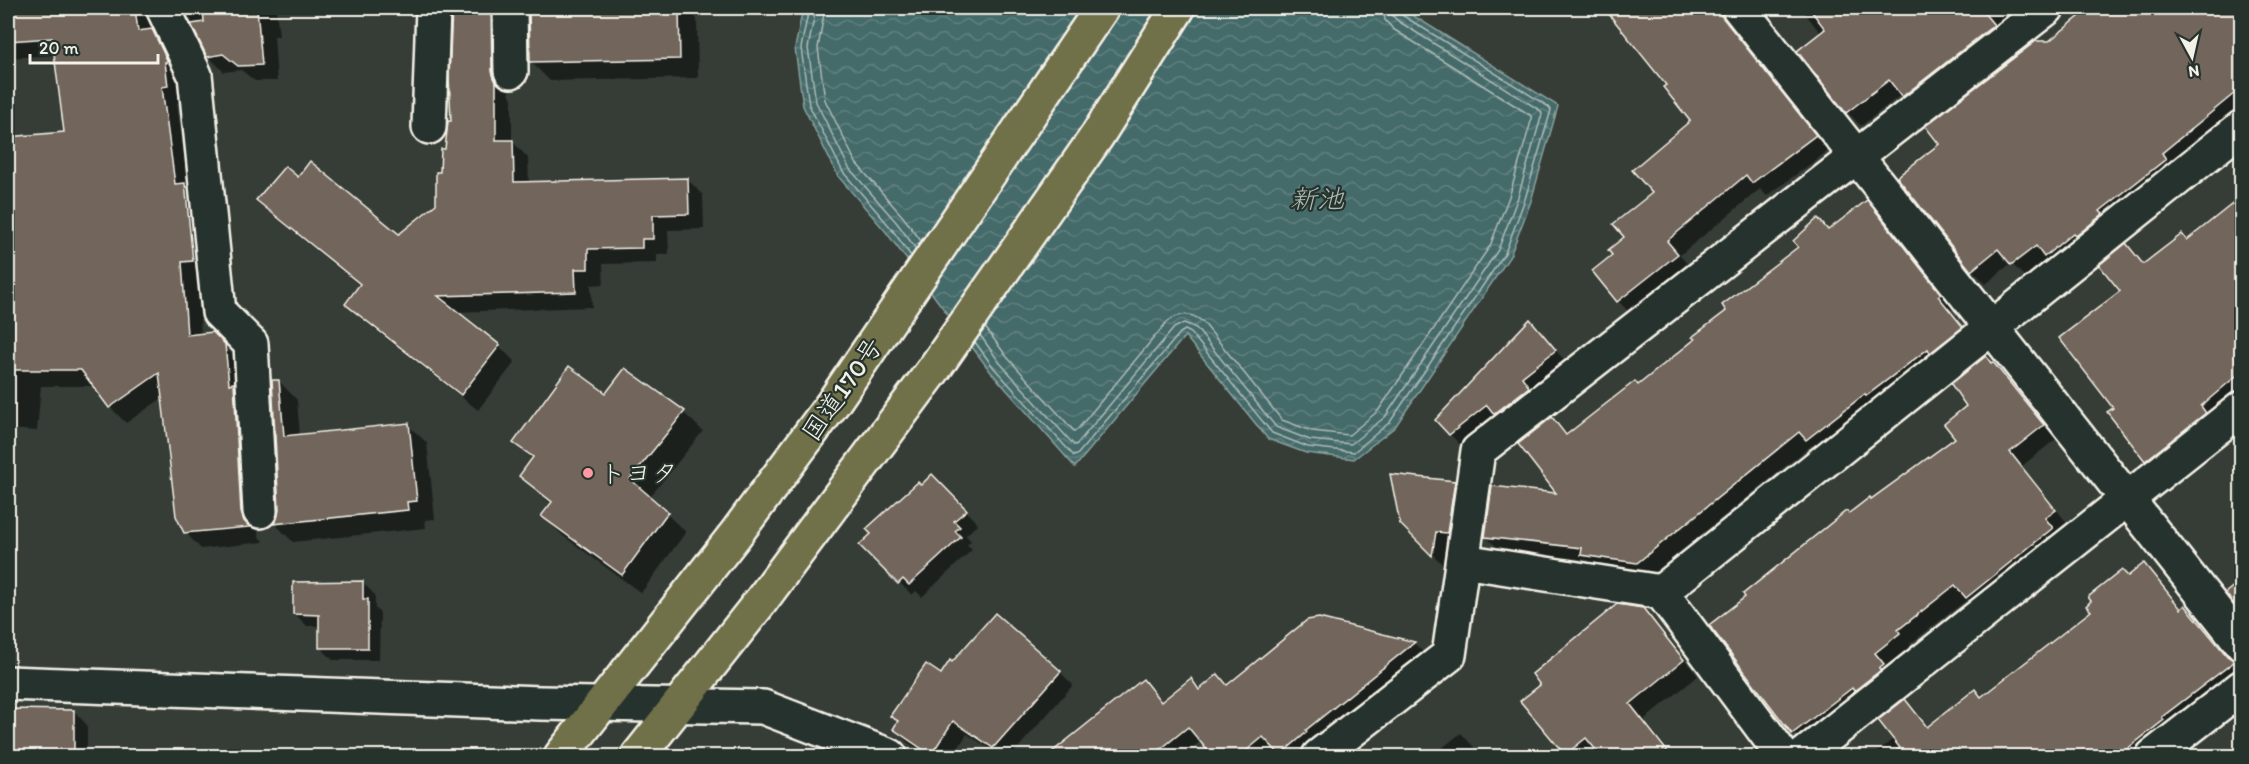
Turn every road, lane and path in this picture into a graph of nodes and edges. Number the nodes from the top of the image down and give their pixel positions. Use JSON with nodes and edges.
{"nodes":[{"id":1,"x":163,"y":8,"type":"edge"},
{"id":2,"x":433,"y":8,"type":"edge"},
{"id":3,"x":510,"y":8,"type":"edge"},
{"id":4,"x":1102,"y":8,"type":"edge"},
{"id":5,"x":1178,"y":8,"type":"edge"},
{"id":6,"x":1740,"y":8,"type":"edge"},
{"id":7,"x":2047,"y":8,"type":"edge"},
{"id":8,"x":511,"y":71,"type":"dead end"},
{"id":9,"x":429,"y":127,"type":"dead end"},
{"id":10,"x":2241,"y":127,"type":"edge"},
{"id":11,"x":1857,"y":156,"type":"junction"},
{"id":12,"x":1991,"y":327,"type":"junction"},
{"id":13,"x":2241,"y":408,"type":"edge"},
{"id":14,"x":2127,"y":499,"type":"junction"},
{"id":15,"x":260,"y":511,"type":"dead end"},
{"id":16,"x":1463,"y":561,"type":"junction"},
{"id":17,"x":1661,"y":592,"type":"junction"},
{"id":18,"x":2241,"y":644,"type":"edge"},
{"id":19,"x":8,"y":683,"type":"edge"},
{"id":20,"x":2241,"y":687,"type":"edge"},
{"id":21,"x":603,"y":704,"type":"junction"},
{"id":22,"x":678,"y":705,"type":"junction"},
{"id":23,"x":561,"y":756,"type":"edge"},
{"id":24,"x":638,"y":756,"type":"edge"},
{"id":25,"x":890,"y":756,"type":"edge"},
{"id":26,"x":1319,"y":756,"type":"edge"},
{"id":27,"x":1783,"y":756,"type":"edge"},
{"id":28,"x":1803,"y":756,"type":"edge"},
{"id":29,"x":2153,"y":756,"type":"edge"}],
"edges":[{"from":1,"to":15,"type":"street"},
{"from":2,"to":9,"type":"street"},
{"from":3,"to":8,"type":"street"},
{"from":4,"to":21,"type":"highway","name":"国道170号"},
{"from":5,"to":22,"type":"highway"},
{"from":6,"to":11,"type":"street"},
{"from":7,"to":11,"type":"street"},
{"from":10,"to":12,"type":"street"},
{"from":11,"to":12,"type":"street"},
{"from":11,"to":16,"type":"street"},
{"from":12,"to":14,"type":"street"},
{"from":12,"to":17,"type":"street"},
{"from":13,"to":14,"type":"street"},
{"from":14,"to":18,"type":"street"},
{"from":14,"to":28,"type":"street"},
{"from":16,"to":17,"type":"street"},
{"from":16,"to":26,"type":"street"},
{"from":17,"to":27,"type":"street"},
{"from":19,"to":21,"type":"street"},
{"from":20,"to":29,"type":"street"},
{"from":21,"to":22,"type":"street"},
{"from":21,"to":23,"type":"highway","name":"国道170号"},
{"from":22,"to":24,"type":"highway"},
{"from":22,"to":25,"type":"street"}]}
